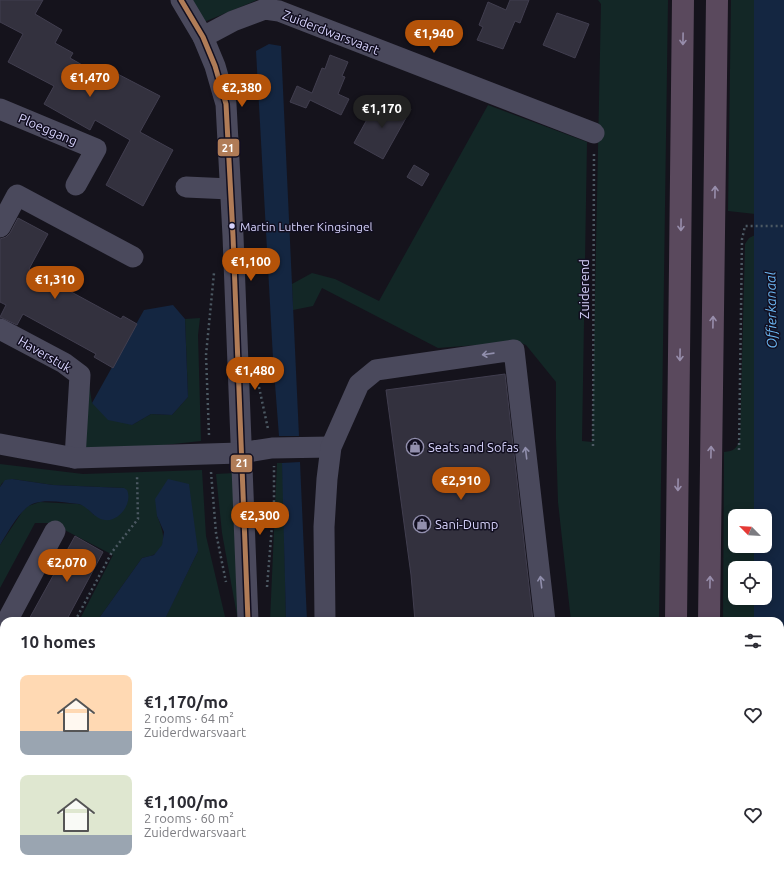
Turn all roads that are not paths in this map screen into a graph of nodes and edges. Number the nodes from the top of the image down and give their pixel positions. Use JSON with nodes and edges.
{"nodes":[{"id":1,"x":683,"y":0,"type":"edge"},
{"id":2,"x":717,"y":0,"type":"edge"},
{"id":3,"x":191,"y":5,"type":"edge"},
{"id":4,"x":202,"y":37,"type":"junction"},
{"id":5,"x":0,"y":109,"type":"edge"},
{"id":6,"x":594,"y":132,"type":"road end"},
{"id":7,"x":76,"y":185,"type":"dead end"},
{"id":8,"x":186,"y":187,"type":"dead end"},
{"id":9,"x":230,"y":189,"type":"junction"},
{"id":10,"x":0,"y":227,"type":"edge"},
{"id":11,"x":133,"y":257,"type":"dead end"},
{"id":12,"x":0,"y":329,"type":"edge"},
{"id":13,"x":0,"y":444,"type":"edge"},
{"id":14,"x":331,"y":447,"type":"junction"},
{"id":15,"x":240,"y":453,"type":"junction"},
{"id":16,"x":75,"y":458,"type":"junction"},
{"id":17,"x":55,"y":532,"type":"dead end"},
{"id":18,"x":9,"y":617,"type":"edge"},
{"id":19,"x":248,"y":617,"type":"edge"},
{"id":20,"x":324,"y":617,"type":"edge"},
{"id":21,"x":546,"y":617,"type":"edge"},
{"id":22,"x":676,"y":617,"type":"edge"},
{"id":23,"x":709,"y":617,"type":"edge"}],
"edges":[{"from":1,"to":22,"type":"highway","one_way":true},
{"from":23,"to":2,"type":"highway","one_way":true},
{"from":3,"to":4,"type":"street"},
{"from":4,"to":6,"type":"street","name":"Zuiderdwarsvaart"},
{"from":4,"to":9,"type":"street"},
{"from":5,"to":7,"type":"street","name":"Ploeggang"},
{"from":8,"to":9,"type":"street"},
{"from":9,"to":15,"type":"street"},
{"from":10,"to":11,"type":"street"},
{"from":12,"to":16,"type":"street","name":"Haverstuk"},
{"from":13,"to":16,"type":"street"},
{"from":14,"to":15,"type":"street"},
{"from":14,"to":20,"type":"street"},
{"from":21,"to":14,"type":"street","one_way":true},
{"from":15,"to":16,"type":"street"},
{"from":15,"to":19,"type":"street"},
{"from":17,"to":18,"type":"street"}]}
